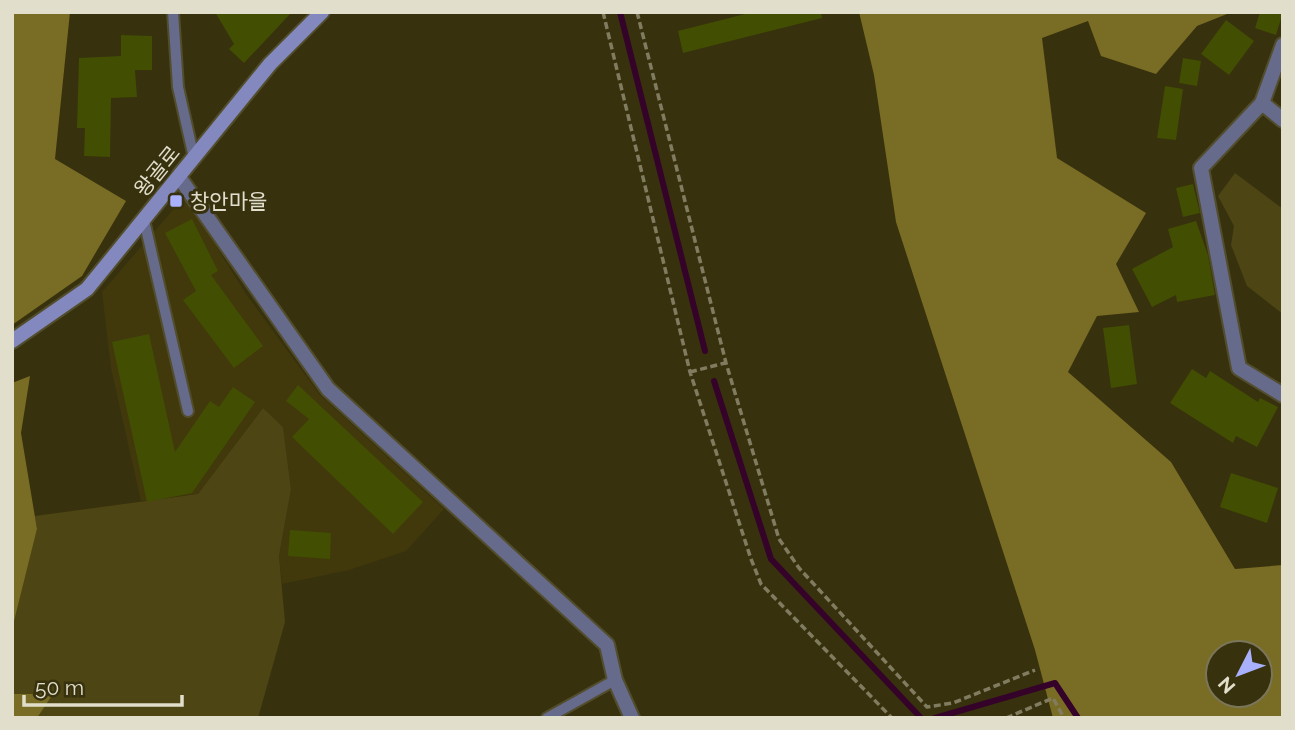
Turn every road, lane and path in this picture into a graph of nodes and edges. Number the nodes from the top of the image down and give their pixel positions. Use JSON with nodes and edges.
{"nodes":[{"id":1,"x":173,"y":12,"type":"edge"},
{"id":2,"x":321,"y":12,"type":"edge"},
{"id":3,"x":603,"y":12,"type":"edge"},
{"id":4,"x":637,"y":12,"type":"edge"},
{"id":5,"x":1283,"y":45,"type":"edge"},
{"id":6,"x":1262,"y":103,"type":"junction"},
{"id":7,"x":1283,"y":120,"type":"edge"},
{"id":8,"x":194,"y":158,"type":"junction"},
{"id":9,"x":179,"y":177,"type":"junction"},
{"id":10,"x":144,"y":220,"type":"junction"},
{"id":11,"x":12,"y":341,"type":"edge"},
{"id":12,"x":726,"y":363,"type":"junction"},
{"id":13,"x":690,"y":372,"type":"junction"},
{"id":14,"x":1283,"y":395,"type":"edge"},
{"id":15,"x":188,"y":411,"type":"dead end"},
{"id":16,"x":1035,"y":670,"type":"dead end"},
{"id":17,"x":615,"y":680,"type":"junction"},
{"id":18,"x":547,"y":718,"type":"edge"},
{"id":19,"x":632,"y":718,"type":"edge"},
{"id":20,"x":892,"y":718,"type":"edge"},
{"id":21,"x":1006,"y":718,"type":"edge"},
{"id":22,"x":1064,"y":718,"type":"edge"}],
"edges":[{"from":1,"to":8,"type":"lane"},
{"from":2,"to":8,"type":"main road","name":"왕골로"},
{"from":3,"to":13,"type":"path"},
{"from":4,"to":12,"type":"path"},
{"from":5,"to":6,"type":"street"},
{"from":6,"to":7,"type":"street"},
{"from":6,"to":14,"type":"street"},
{"from":8,"to":9,"type":"main road","name":"왕골로"},
{"from":9,"to":10,"type":"main road","name":"왕골로"},
{"from":9,"to":17,"type":"street"},
{"from":10,"to":11,"type":"main road","name":"왕골로"},
{"from":10,"to":15,"type":"lane"},
{"from":12,"to":13,"type":"path"},
{"from":12,"to":16,"type":"path"},
{"from":13,"to":20,"type":"path"},
{"from":17,"to":18,"type":"lane"},
{"from":17,"to":19,"type":"street"},
{"from":21,"to":22,"type":"path"}]}
